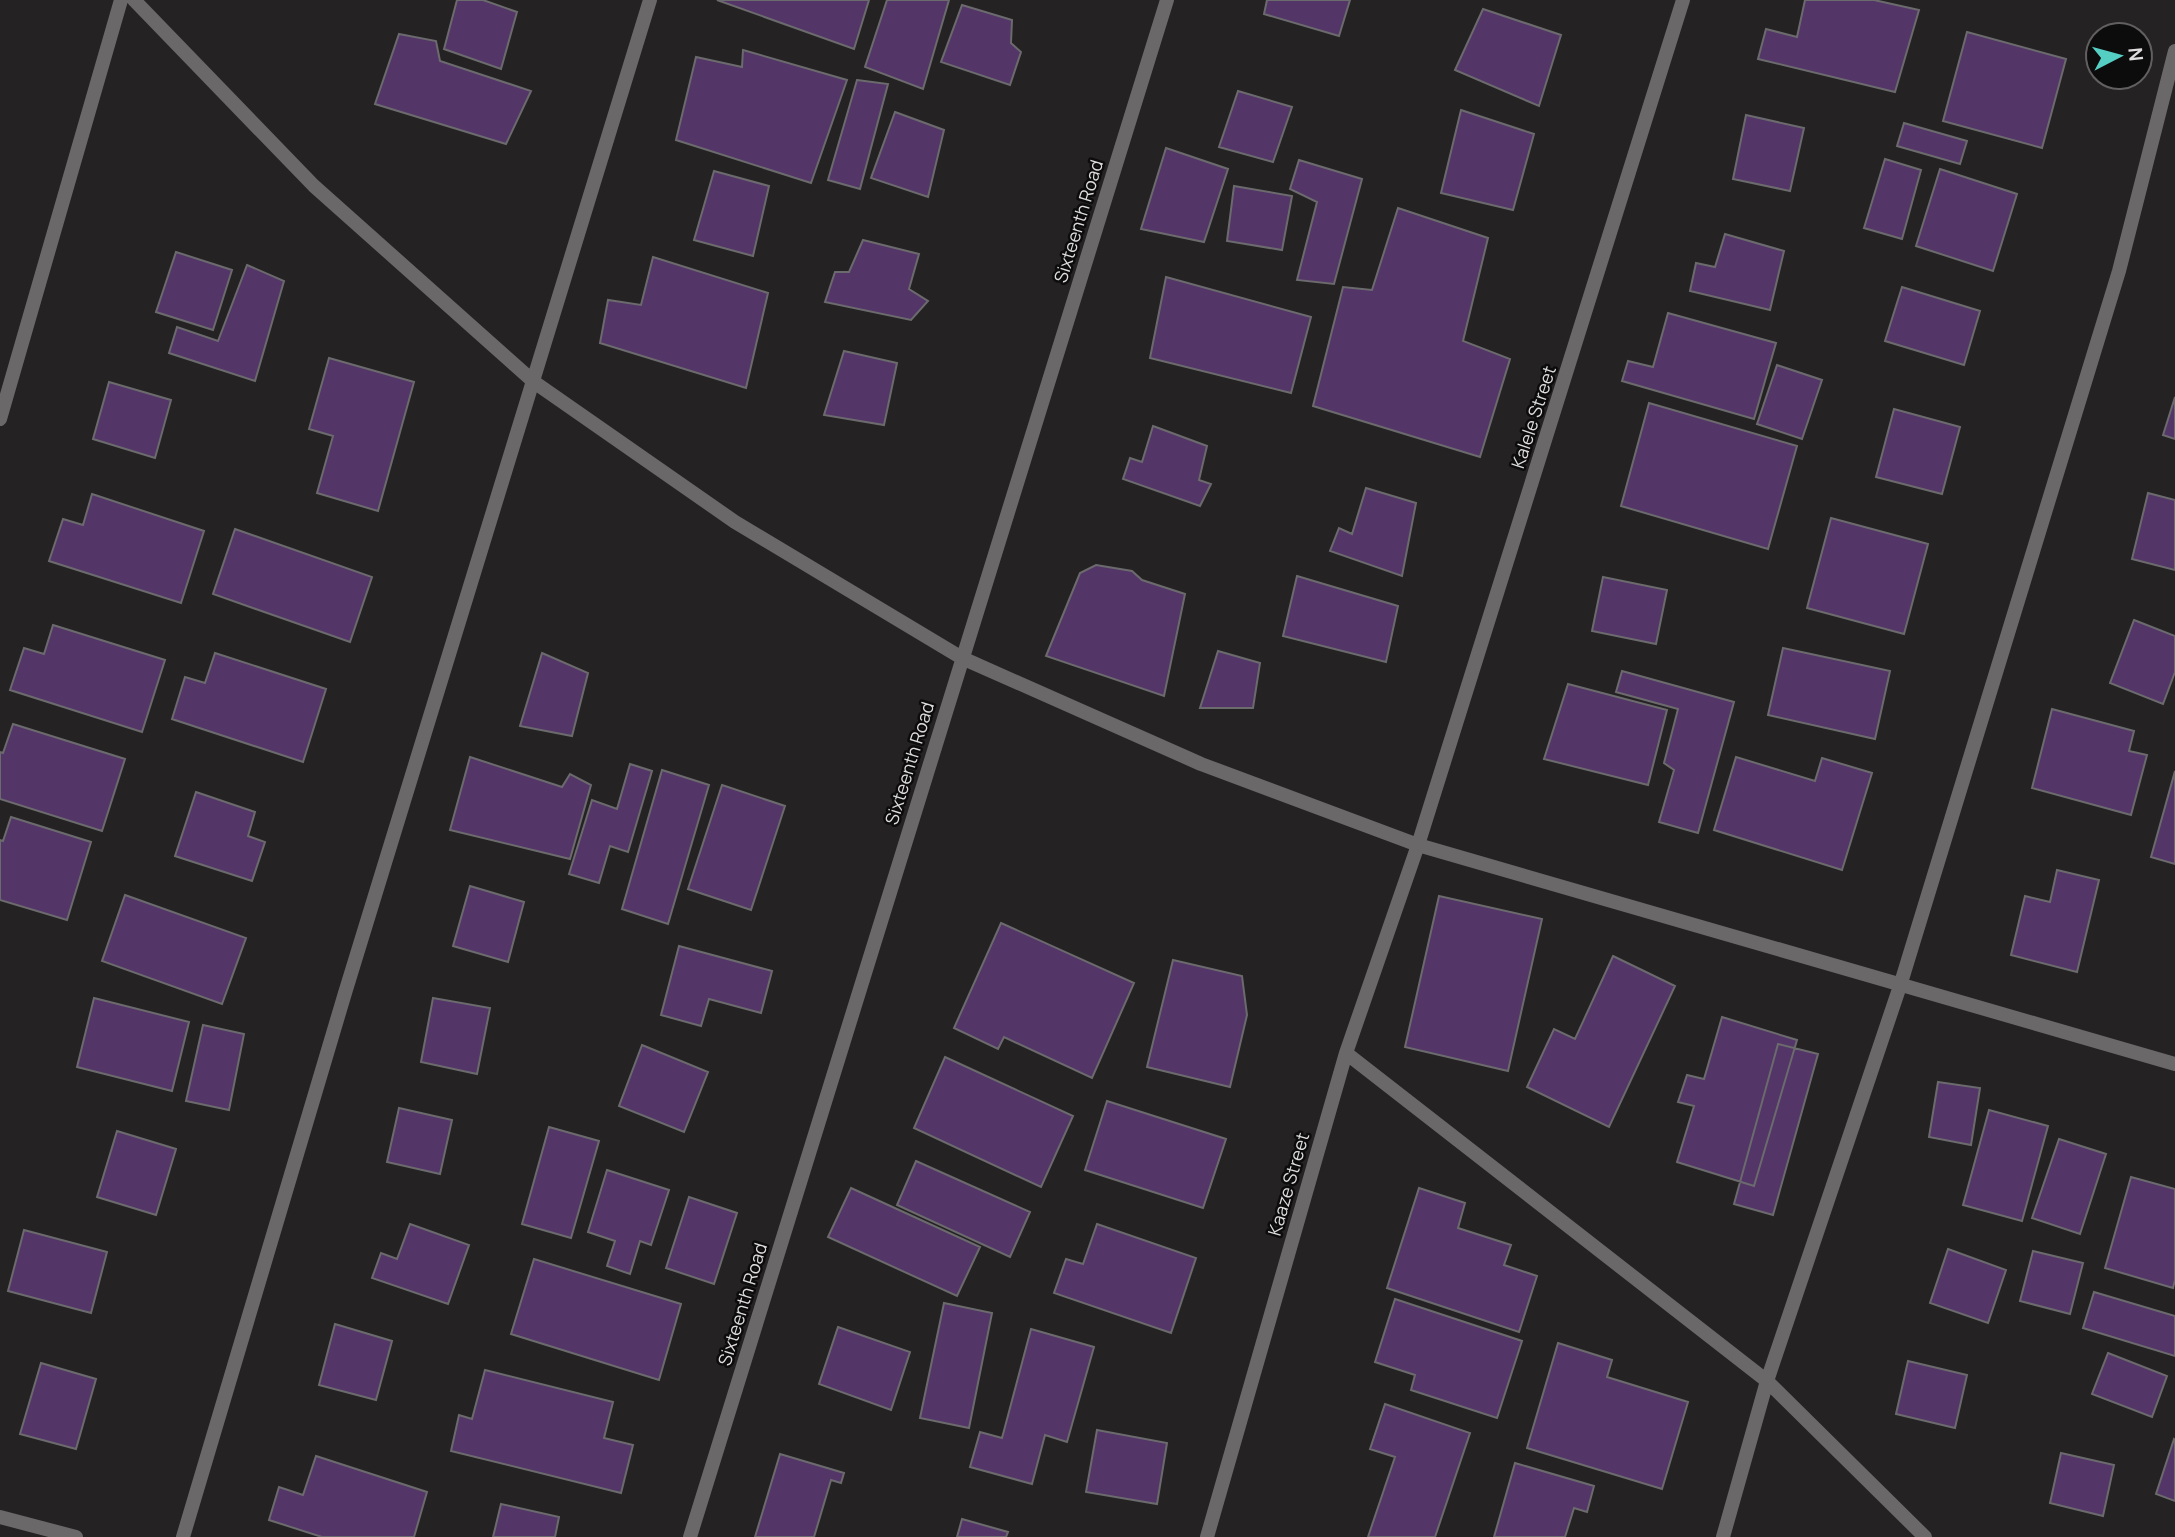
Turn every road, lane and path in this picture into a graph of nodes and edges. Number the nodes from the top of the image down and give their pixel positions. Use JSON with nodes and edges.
{"nodes":[{"id":1,"x":121,"y":0,"type":"edge"},
{"id":2,"x":134,"y":0,"type":"edge"},
{"id":3,"x":650,"y":0,"type":"edge"},
{"id":4,"x":1167,"y":0,"type":"edge"},
{"id":5,"x":1684,"y":0,"type":"edge"},
{"id":6,"x":2175,"y":51,"type":"edge"},
{"id":7,"x":534,"y":382,"type":"junction"},
{"id":8,"x":0,"y":419,"type":"edge"},
{"id":9,"x":962,"y":658,"type":"junction"},
{"id":10,"x":1418,"y":845,"type":"junction"},
{"id":11,"x":1900,"y":986,"type":"junction"},
{"id":12,"x":1346,"y":1053,"type":"junction"},
{"id":13,"x":2175,"y":1064,"type":"edge"},
{"id":14,"x":1767,"y":1381,"type":"junction"},
{"id":15,"x":0,"y":1517,"type":"edge"},
{"id":16,"x":76,"y":1537,"type":"edge"},
{"id":17,"x":183,"y":1537,"type":"edge"},
{"id":18,"x":690,"y":1537,"type":"edge"},
{"id":19,"x":1207,"y":1537,"type":"edge"},
{"id":20,"x":1723,"y":1537,"type":"edge"},
{"id":21,"x":1925,"y":1537,"type":"edge"}],
"edges":[{"from":1,"to":8,"type":"street"},
{"from":2,"to":7,"type":"street"},
{"from":3,"to":7,"type":"street"},
{"from":4,"to":9,"type":"street","name":"Sixteenth Road"},
{"from":5,"to":10,"type":"street","name":"Kalele Street"},
{"from":6,"to":11,"type":"street"},
{"from":7,"to":9,"type":"street"},
{"from":7,"to":17,"type":"street"},
{"from":9,"to":10,"type":"street"},
{"from":9,"to":18,"type":"street","name":"Sixteenth Road"},
{"from":10,"to":11,"type":"street"},
{"from":10,"to":12,"type":"street","name":"Kaaze Street"},
{"from":11,"to":13,"type":"street"},
{"from":11,"to":14,"type":"street"},
{"from":12,"to":14,"type":"street"},
{"from":12,"to":19,"type":"street","name":"Kaaze Street"},
{"from":14,"to":20,"type":"street"},
{"from":14,"to":21,"type":"street"},
{"from":15,"to":16,"type":"street"}]}
